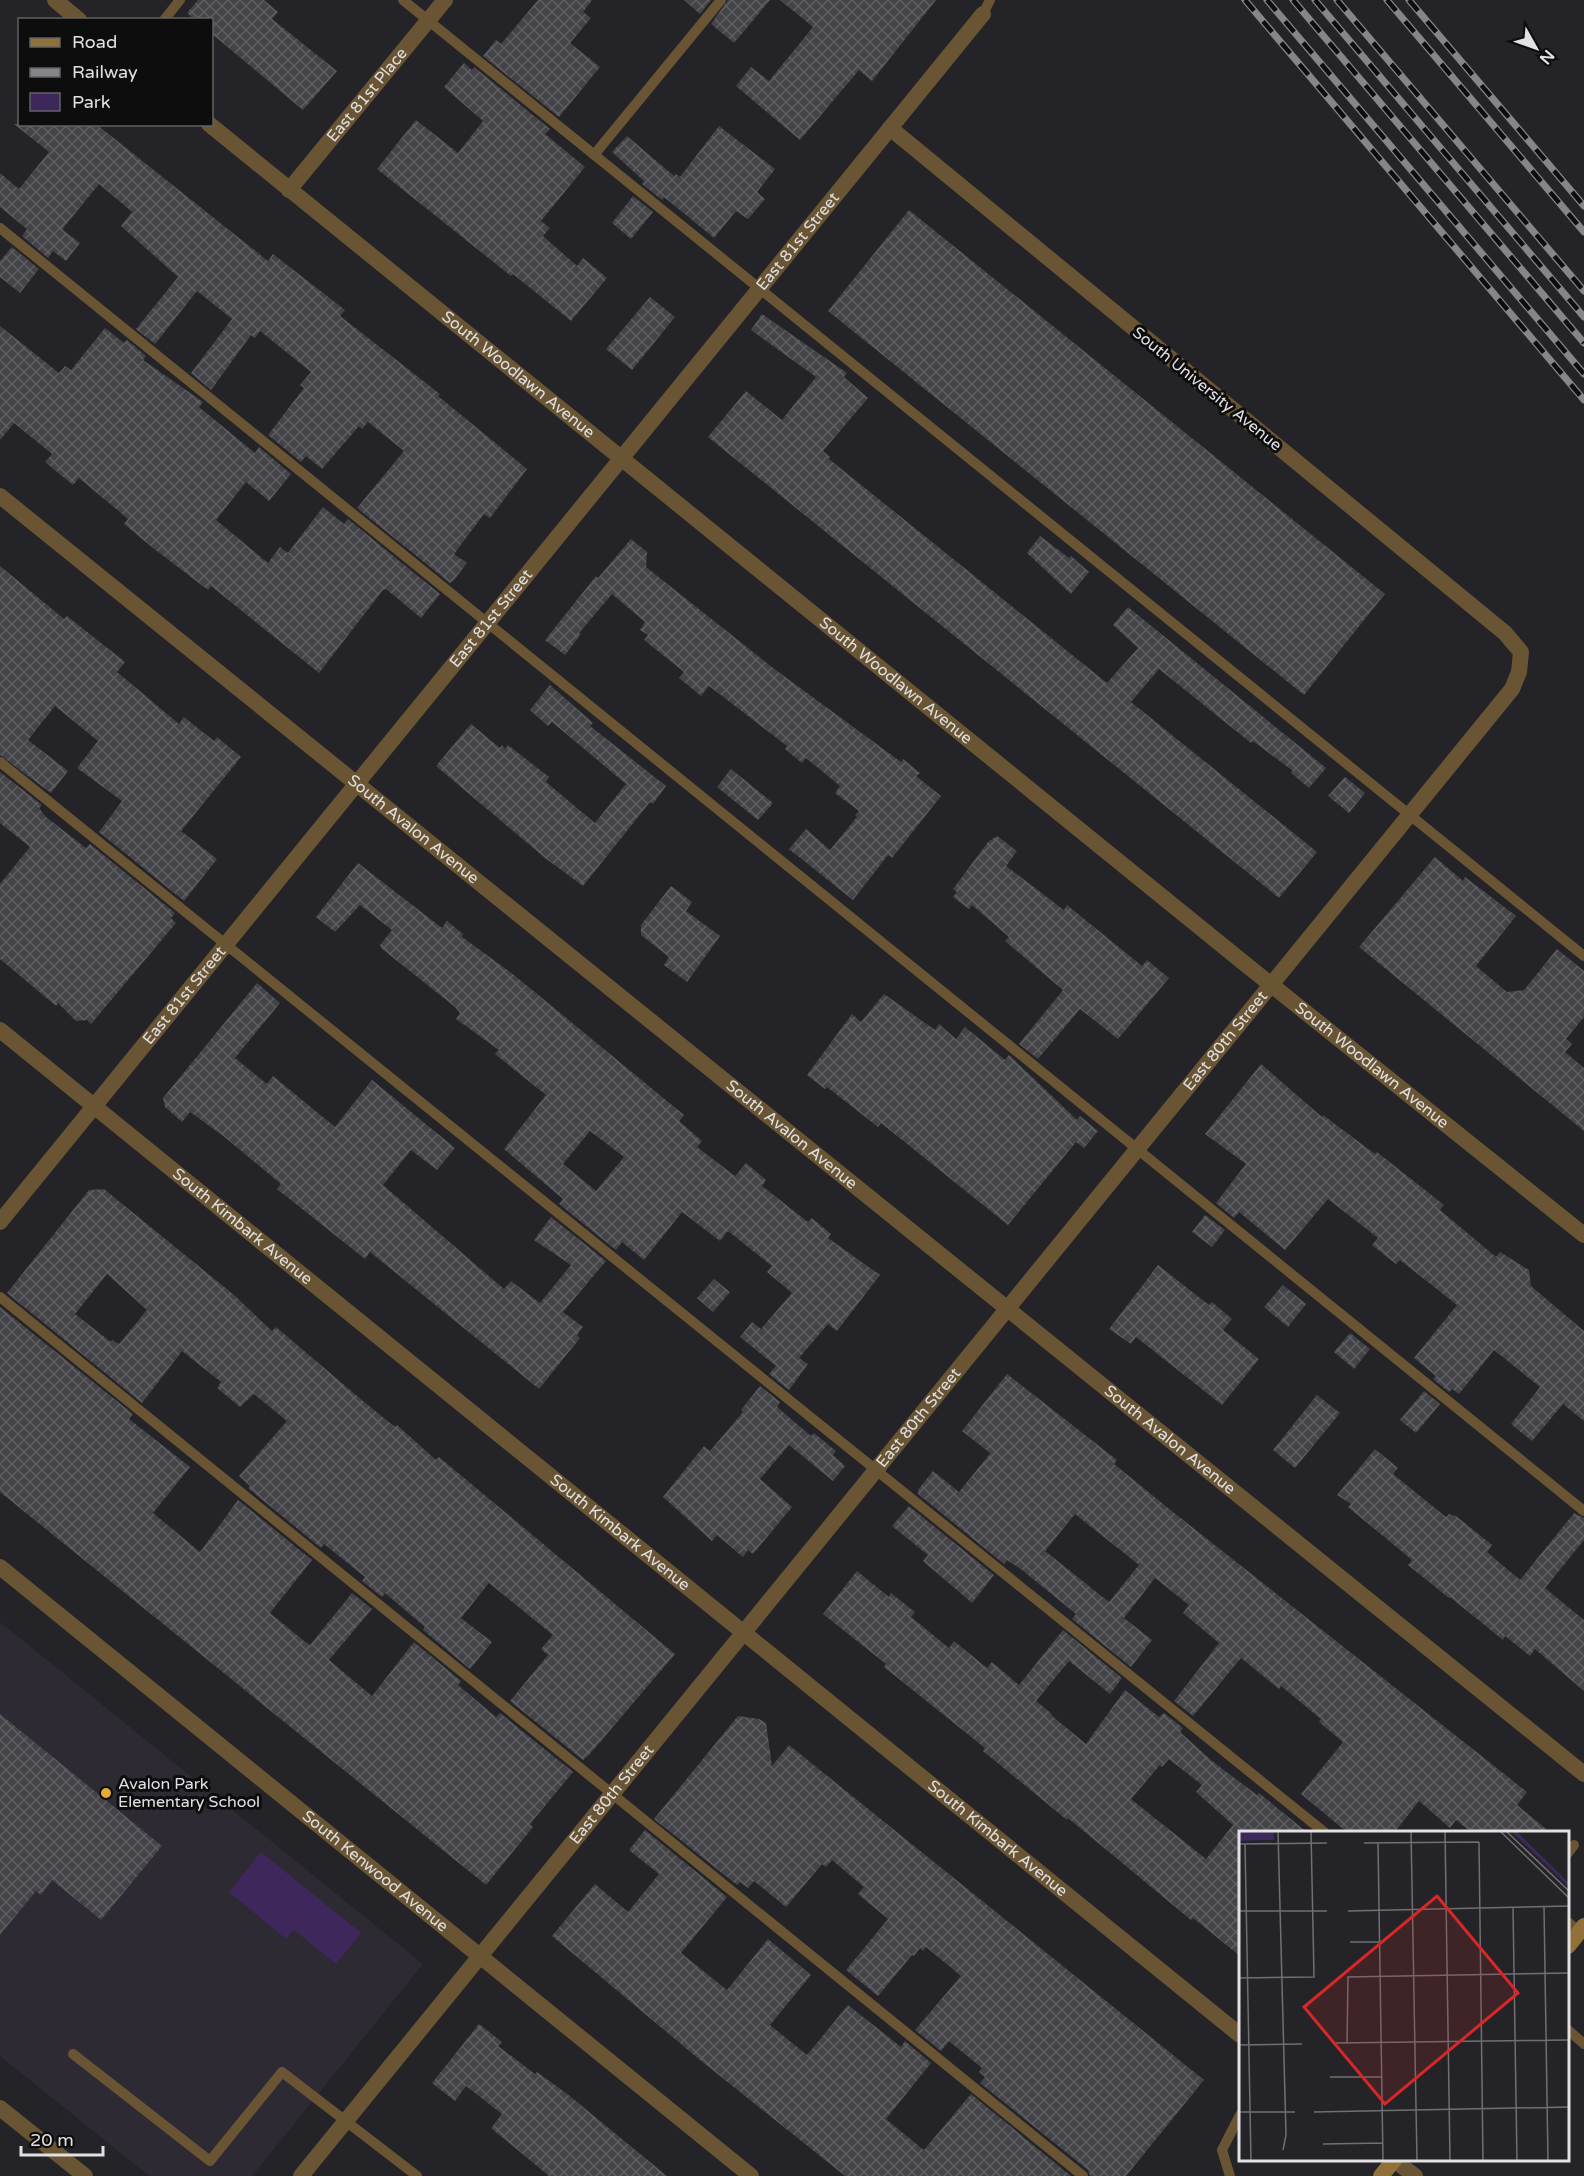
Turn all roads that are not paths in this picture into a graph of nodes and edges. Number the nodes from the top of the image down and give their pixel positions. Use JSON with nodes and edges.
{"nodes":[{"id":1,"x":55,"y":0,"type":"edge"},
{"id":2,"x":180,"y":0,"type":"edge"},
{"id":3,"x":403,"y":0,"type":"edge"},
{"id":4,"x":445,"y":0,"type":"edge"},
{"id":5,"x":721,"y":0,"type":"edge"},
{"id":6,"x":986,"y":7,"type":"edge"},
{"id":7,"x":77,"y":18,"type":"edge"},
{"id":8,"x":166,"y":18,"type":"edge"},
{"id":9,"x":428,"y":21,"type":"junction"},
{"id":10,"x":211,"y":126,"type":"edge"},
{"id":11,"x":890,"y":128,"type":"junction"},
{"id":12,"x":594,"y":155,"type":"junction"},
{"id":13,"x":289,"y":190,"type":"junction"},
{"id":14,"x":0,"y":228,"type":"edge"},
{"id":15,"x":759,"y":290,"type":"junction"},
{"id":16,"x":621,"y":459,"type":"junction"},
{"id":17,"x":0,"y":496,"type":"edge"},
{"id":18,"x":486,"y":624,"type":"junction"},
{"id":19,"x":1521,"y":652,"type":"joint"},
{"id":20,"x":0,"y":762,"type":"edge"},
{"id":21,"x":356,"y":783,"type":"junction"},
{"id":22,"x":1410,"y":815,"type":"junction"},
{"id":23,"x":226,"y":944,"type":"junction"},
{"id":24,"x":1584,"y":956,"type":"edge"},
{"id":25,"x":1271,"y":985,"type":"junction"},
{"id":26,"x":0,"y":1030,"type":"edge"},
{"id":27,"x":95,"y":1106,"type":"junction"},
{"id":28,"x":1137,"y":1149,"type":"junction"},
{"id":29,"x":0,"y":1222,"type":"edge"},
{"id":30,"x":1584,"y":1235,"type":"edge"},
{"id":31,"x":0,"y":1297,"type":"edge"},
{"id":32,"x":1007,"y":1309,"type":"junction"},
{"id":33,"x":876,"y":1470,"type":"junction"},
{"id":34,"x":1584,"y":1511,"type":"edge"},
{"id":35,"x":0,"y":1567,"type":"edge"},
{"id":36,"x":743,"y":1633,"type":"junction"},
{"id":37,"x":1584,"y":1774,"type":"edge"},
{"id":38,"x":612,"y":1795,"type":"junction"},
{"id":39,"x":1322,"y":1831,"type":"edge"},
{"id":40,"x":1577,"y":1927,"type":"edge"},
{"id":41,"x":1569,"y":1944,"type":"edge"},
{"id":42,"x":480,"y":1956,"type":"junction"},
{"id":43,"x":1569,"y":2031,"type":"edge"},
{"id":44,"x":1239,"y":2034,"type":"edge"},
{"id":45,"x":1584,"y":2044,"type":"edge"},
{"id":46,"x":73,"y":2054,"type":"dead end"},
{"id":47,"x":0,"y":2108,"type":"edge"},
{"id":48,"x":1239,"y":2117,"type":"edge"},
{"id":49,"x":347,"y":2120,"type":"junction"},
{"id":50,"x":1393,"y":2161,"type":"edge"},
{"id":51,"x":1395,"y":2161,"type":"edge"},
{"id":52,"x":85,"y":2176,"type":"edge"},
{"id":53,"x":301,"y":2176,"type":"edge"},
{"id":54,"x":417,"y":2176,"type":"edge"},
{"id":55,"x":751,"y":2176,"type":"edge"},
{"id":56,"x":1083,"y":2176,"type":"edge"},
{"id":57,"x":1230,"y":2176,"type":"edge"},
{"id":58,"x":1381,"y":2176,"type":"edge"},
{"id":59,"x":1415,"y":2176,"type":"edge"}],
"edges":[{"from":1,"to":7,"type":"street"},
{"from":2,"to":8,"type":"lane"},
{"from":3,"to":9,"type":"lane"},
{"from":4,"to":9,"type":"street","name":"East 81st Place"},
{"from":5,"to":12,"type":"lane"},
{"from":6,"to":11,"type":"street","name":"East 81st Street"},
{"from":9,"to":12,"type":"lane"},
{"from":9,"to":13,"type":"street","name":"East 81st Place"},
{"from":10,"to":13,"type":"street","name":"South Woodlawn Avenue"},
{"from":11,"to":15,"type":"street","name":"East 81st Street"},
{"from":11,"to":19,"type":"street","name":"South University Avenue"},
{"from":12,"to":15,"type":"lane"},
{"from":13,"to":16,"type":"street","name":"South Woodlawn Avenue"},
{"from":14,"to":18,"type":"lane"},
{"from":15,"to":16,"type":"street","name":"East 81st Street"},
{"from":15,"to":22,"type":"lane"},
{"from":16,"to":18,"type":"street","name":"East 81st Street"},
{"from":16,"to":25,"type":"street","name":"South Woodlawn Avenue"},
{"from":17,"to":21,"type":"street","name":"South Avalon Avenue"},
{"from":18,"to":21,"type":"street","name":"East 81st Street"},
{"from":18,"to":28,"type":"lane"},
{"from":19,"to":22,"type":"street","name":"East 80th Street"},
{"from":20,"to":23,"type":"lane"},
{"from":21,"to":23,"type":"street","name":"East 81st Street"},
{"from":21,"to":32,"type":"street","name":"South Avalon Avenue"},
{"from":22,"to":24,"type":"lane"},
{"from":22,"to":25,"type":"street","name":"East 80th Street"},
{"from":23,"to":27,"type":"street","name":"East 81st Street"},
{"from":23,"to":33,"type":"lane"},
{"from":25,"to":28,"type":"street","name":"East 80th Street"},
{"from":25,"to":30,"type":"street","name":"South Woodlawn Avenue"},
{"from":26,"to":27,"type":"street","name":"South Kimbark Avenue"},
{"from":27,"to":29,"type":"street","name":"East 81st Street"},
{"from":27,"to":36,"type":"street","name":"South Kimbark Avenue"},
{"from":28,"to":32,"type":"street","name":"East 80th Street"},
{"from":28,"to":34,"type":"lane"},
{"from":31,"to":38,"type":"lane"},
{"from":32,"to":33,"type":"street","name":"East 80th Street"},
{"from":32,"to":37,"type":"street","name":"South Avalon Avenue"},
{"from":33,"to":36,"type":"street","name":"East 80th Street"},
{"from":33,"to":39,"type":"lane"},
{"from":35,"to":42,"type":"street","name":"South Kenwood Avenue"},
{"from":36,"to":38,"type":"street","name":"East 80th Street"},
{"from":36,"to":44,"type":"street","name":"South Kimbark Avenue"},
{"from":38,"to":42,"type":"street","name":"East 80th Street"},
{"from":38,"to":56,"type":"lane"},
{"from":40,"to":41,"type":"main road"},
{"from":42,"to":49,"type":"street","name":"East 80th Street"},
{"from":42,"to":55,"type":"street","name":"South Kenwood Avenue"},
{"from":43,"to":45,"type":"lane"},
{"from":46,"to":49,"type":"lane"},
{"from":47,"to":52,"type":"street"},
{"from":48,"to":57,"type":"lane"},
{"from":49,"to":53,"type":"street","name":"East 80th Street"},
{"from":49,"to":54,"type":"lane"},
{"from":50,"to":58,"type":"main road"},
{"from":51,"to":59,"type":"street"}]}
